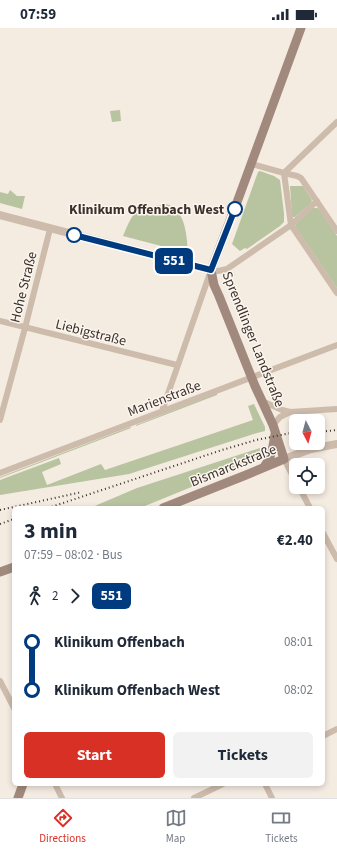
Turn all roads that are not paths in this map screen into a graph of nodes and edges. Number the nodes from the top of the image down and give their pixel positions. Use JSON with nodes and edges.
{"nodes":[{"id":1,"x":301,"y":28,"type":"edge"},
{"id":2,"x":337,"y":122,"type":"edge"},
{"id":3,"x":252,"y":164,"type":"junction"},
{"id":4,"x":284,"y":173,"type":"junction"},
{"id":5,"x":317,"y":201,"type":"junction"},
{"id":6,"x":0,"y":215,"type":"edge"},
{"id":7,"x":291,"y":224,"type":"junction"},
{"id":8,"x":50,"y":229,"type":"junction"},
{"id":9,"x":337,"y":232,"type":"edge"},
{"id":10,"x":211,"y":270,"type":"junction"},
{"id":11,"x":337,"y":293,"type":"edge"},
{"id":12,"x":0,"y":321,"type":"edge"},
{"id":13,"x":25,"y":328,"type":"junction"},
{"id":14,"x":337,"y":345,"type":"edge"},
{"id":15,"x":177,"y":365,"type":"junction"},
{"id":16,"x":252,"y":377,"type":"junction"},
{"id":17,"x":262,"y":401,"type":"junction"},
{"id":18,"x":337,"y":409,"type":"edge"},
{"id":19,"x":162,"y":411,"type":"junction"},
{"id":20,"x":290,"y":412,"type":"junction"},
{"id":21,"x":0,"y":420,"type":"edge"},
{"id":22,"x":274,"y":428,"type":"junction"},
{"id":23,"x":337,"y":444,"type":"edge"},
{"id":24,"x":284,"y":459,"type":"junction"},
{"id":25,"x":264,"y":468,"type":"junction"},
{"id":26,"x":289,"y":469,"type":"edge"},
{"id":27,"x":0,"y":473,"type":"edge"},
{"id":28,"x":303,"y":494,"type":"edge"},
{"id":29,"x":168,"y":506,"type":"edge"},
{"id":30,"x":309,"y":506,"type":"edge"},
{"id":31,"x":325,"y":537,"type":"edge"},
{"id":32,"x":337,"y":559,"type":"edge"},
{"id":33,"x":12,"y":567,"type":"edge"},
{"id":34,"x":0,"y":572,"type":"edge"},
{"id":35,"x":0,"y":681,"type":"edge"},
{"id":36,"x":12,"y":704,"type":"edge"},
{"id":37,"x":337,"y":729,"type":"edge"},
{"id":38,"x":325,"y":735,"type":"edge"},
{"id":39,"x":22,"y":786,"type":"edge"},
{"id":40,"x":56,"y":786,"type":"edge"},
{"id":41,"x":219,"y":786,"type":"edge"},
{"id":42,"x":266,"y":786,"type":"edge"},
{"id":43,"x":18,"y":798,"type":"edge"},
{"id":44,"x":62,"y":798,"type":"edge"},
{"id":45,"x":194,"y":798,"type":"edge"},
{"id":46,"x":272,"y":798,"type":"edge"}],
"edges":[{"from":1,"to":3,"type":"main road","name":"Sprendlinger Landstraße"},
{"from":2,"to":4,"type":"street"},
{"from":3,"to":4,"type":"street"},
{"from":3,"to":10,"type":"main road","name":"Sprendlinger Landstraße"},
{"from":4,"to":5,"type":"street"},
{"from":4,"to":7,"type":"street"},
{"from":5,"to":7,"type":"street"},
{"from":5,"to":9,"type":"street"},
{"from":6,"to":8,"type":"street"},
{"from":7,"to":10,"type":"street"},
{"from":7,"to":11,"type":"street"},
{"from":8,"to":10,"type":"street"},
{"from":8,"to":13,"type":"street","name":"Hohe Straße"},
{"from":10,"to":15,"type":"street"},
{"from":10,"to":16,"type":"main road","name":"Sprendlinger Landstraße"},
{"from":12,"to":13,"type":"street","name":"Liebigstraße"},
{"from":13,"to":15,"type":"street","name":"Liebigstraße"},
{"from":13,"to":21,"type":"street","name":"Hohe Straße"},
{"from":14,"to":16,"type":"street","name":"Marienstraße"},
{"from":15,"to":19,"type":"street"},
{"from":16,"to":17,"type":"main road","name":"Sprendlinger Landstraße"},
{"from":16,"to":19,"type":"street","name":"Marienstraße"},
{"from":17,"to":20,"type":"street"},
{"from":17,"to":22,"type":"main road","name":"Sprendlinger Landstraße"},
{"from":18,"to":20,"type":"street"},
{"from":19,"to":27,"type":"street","name":"Marienstraße"},
{"from":20,"to":22,"type":"street"},
{"from":22,"to":24,"type":"main road","name":"Sprendlinger Landstraße"},
{"from":22,"to":25,"type":"main road"},
{"from":23,"to":24,"type":"street","name":"Bismarckstraße"},
{"from":24,"to":25,"type":"main road","name":"Bismarckstraße"},
{"from":24,"to":26,"type":"street"},
{"from":25,"to":29,"type":"main road","name":"Bismarckstraße"},
{"from":28,"to":30,"type":"street"},
{"from":31,"to":32,"type":"street"},
{"from":33,"to":34,"type":"main road"},
{"from":35,"to":36,"type":"street"},
{"from":37,"to":38,"type":"street"},
{"from":39,"to":43,"type":"main road"},
{"from":40,"to":44,"type":"street"},
{"from":41,"to":45,"type":"street"},
{"from":42,"to":46,"type":"street"}]}
